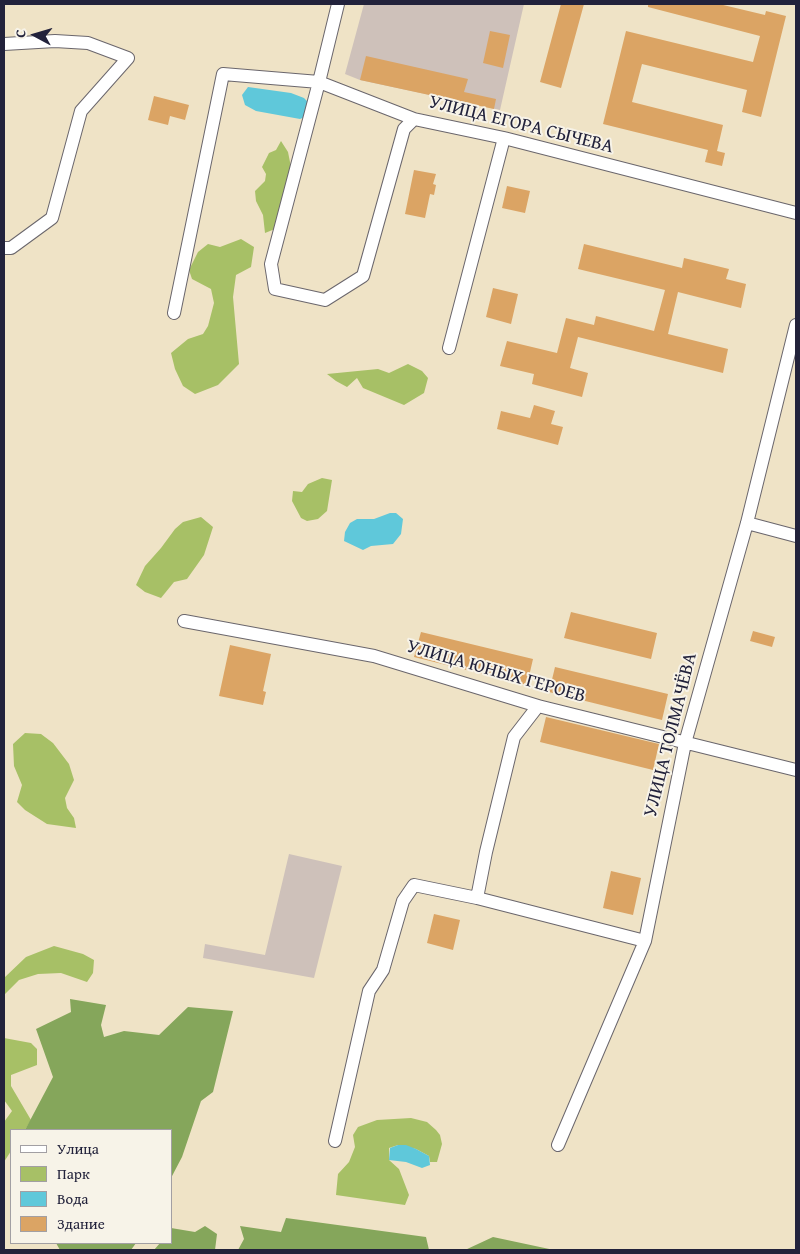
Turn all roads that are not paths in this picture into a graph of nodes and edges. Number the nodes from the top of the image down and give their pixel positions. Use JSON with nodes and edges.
{"nodes":[{"id":1,"x":338,"y":4,"type":"edge"},
{"id":2,"x":4,"y":44,"type":"edge"},
{"id":3,"x":319,"y":82,"type":"junction"},
{"id":4,"x":414,"y":118,"type":"junction"},
{"id":5,"x":504,"y":138,"type":"junction"},
{"id":6,"x":796,"y":213,"type":"edge"},
{"id":7,"x":4,"y":248,"type":"edge"},
{"id":8,"x":174,"y":313,"type":"dead end"},
{"id":9,"x":796,"y":325,"type":"edge"},
{"id":10,"x":449,"y":348,"type":"dead end"},
{"id":11,"x":747,"y":523,"type":"junction"},
{"id":12,"x":796,"y":536,"type":"edge"},
{"id":13,"x":184,"y":621,"type":"dead end"},
{"id":14,"x":538,"y":706,"type":"junction"},
{"id":15,"x":685,"y":743,"type":"junction"},
{"id":16,"x":796,"y":770,"type":"edge"},
{"id":17,"x":477,"y":898,"type":"junction"},
{"id":18,"x":645,"y":941,"type":"junction"},
{"id":19,"x":335,"y":1141,"type":"dead end"},
{"id":20,"x":558,"y":1145,"type":"dead end"}],
"edges":[{"from":1,"to":3,"type":"street"},
{"from":2,"to":7,"type":"street"},
{"from":3,"to":4,"type":"street","name":"УЛИЦА ЕГОРА СЫЧЕВА"},
{"from":3,"to":4,"type":"street"},
{"from":3,"to":8,"type":"street","name":"УЛИЦА ЕГОРА СЫЧЕВА"},
{"from":4,"to":5,"type":"street","name":"УЛИЦА ЕГОРА СЫЧЕВА"},
{"from":5,"to":6,"type":"street","name":"УЛИЦА ЕГОРА СЫЧЕВА"},
{"from":5,"to":10,"type":"street"},
{"from":9,"to":11,"type":"street","name":"УЛИЦА ТОЛМАЧЁВА"},
{"from":11,"to":12,"type":"street"},
{"from":11,"to":15,"type":"street","name":"УЛИЦА ТОЛМАЧЁВА"},
{"from":13,"to":14,"type":"street","name":"УЛИЦА ЮНЫХ ГЕРОЕВ"},
{"from":14,"to":15,"type":"street","name":"УЛИЦА ЮНЫХ ГЕРОЕВ"},
{"from":14,"to":17,"type":"street"},
{"from":15,"to":16,"type":"street","name":"УЛИЦА ЮНЫХ ГЕРОЕВ"},
{"from":15,"to":18,"type":"street","name":"УЛИЦА ТОЛМАЧЁВА"},
{"from":17,"to":18,"type":"street"},
{"from":17,"to":19,"type":"street"},
{"from":18,"to":20,"type":"street","name":"УЛИЦА ТОЛМАЧЁВА"}]}
